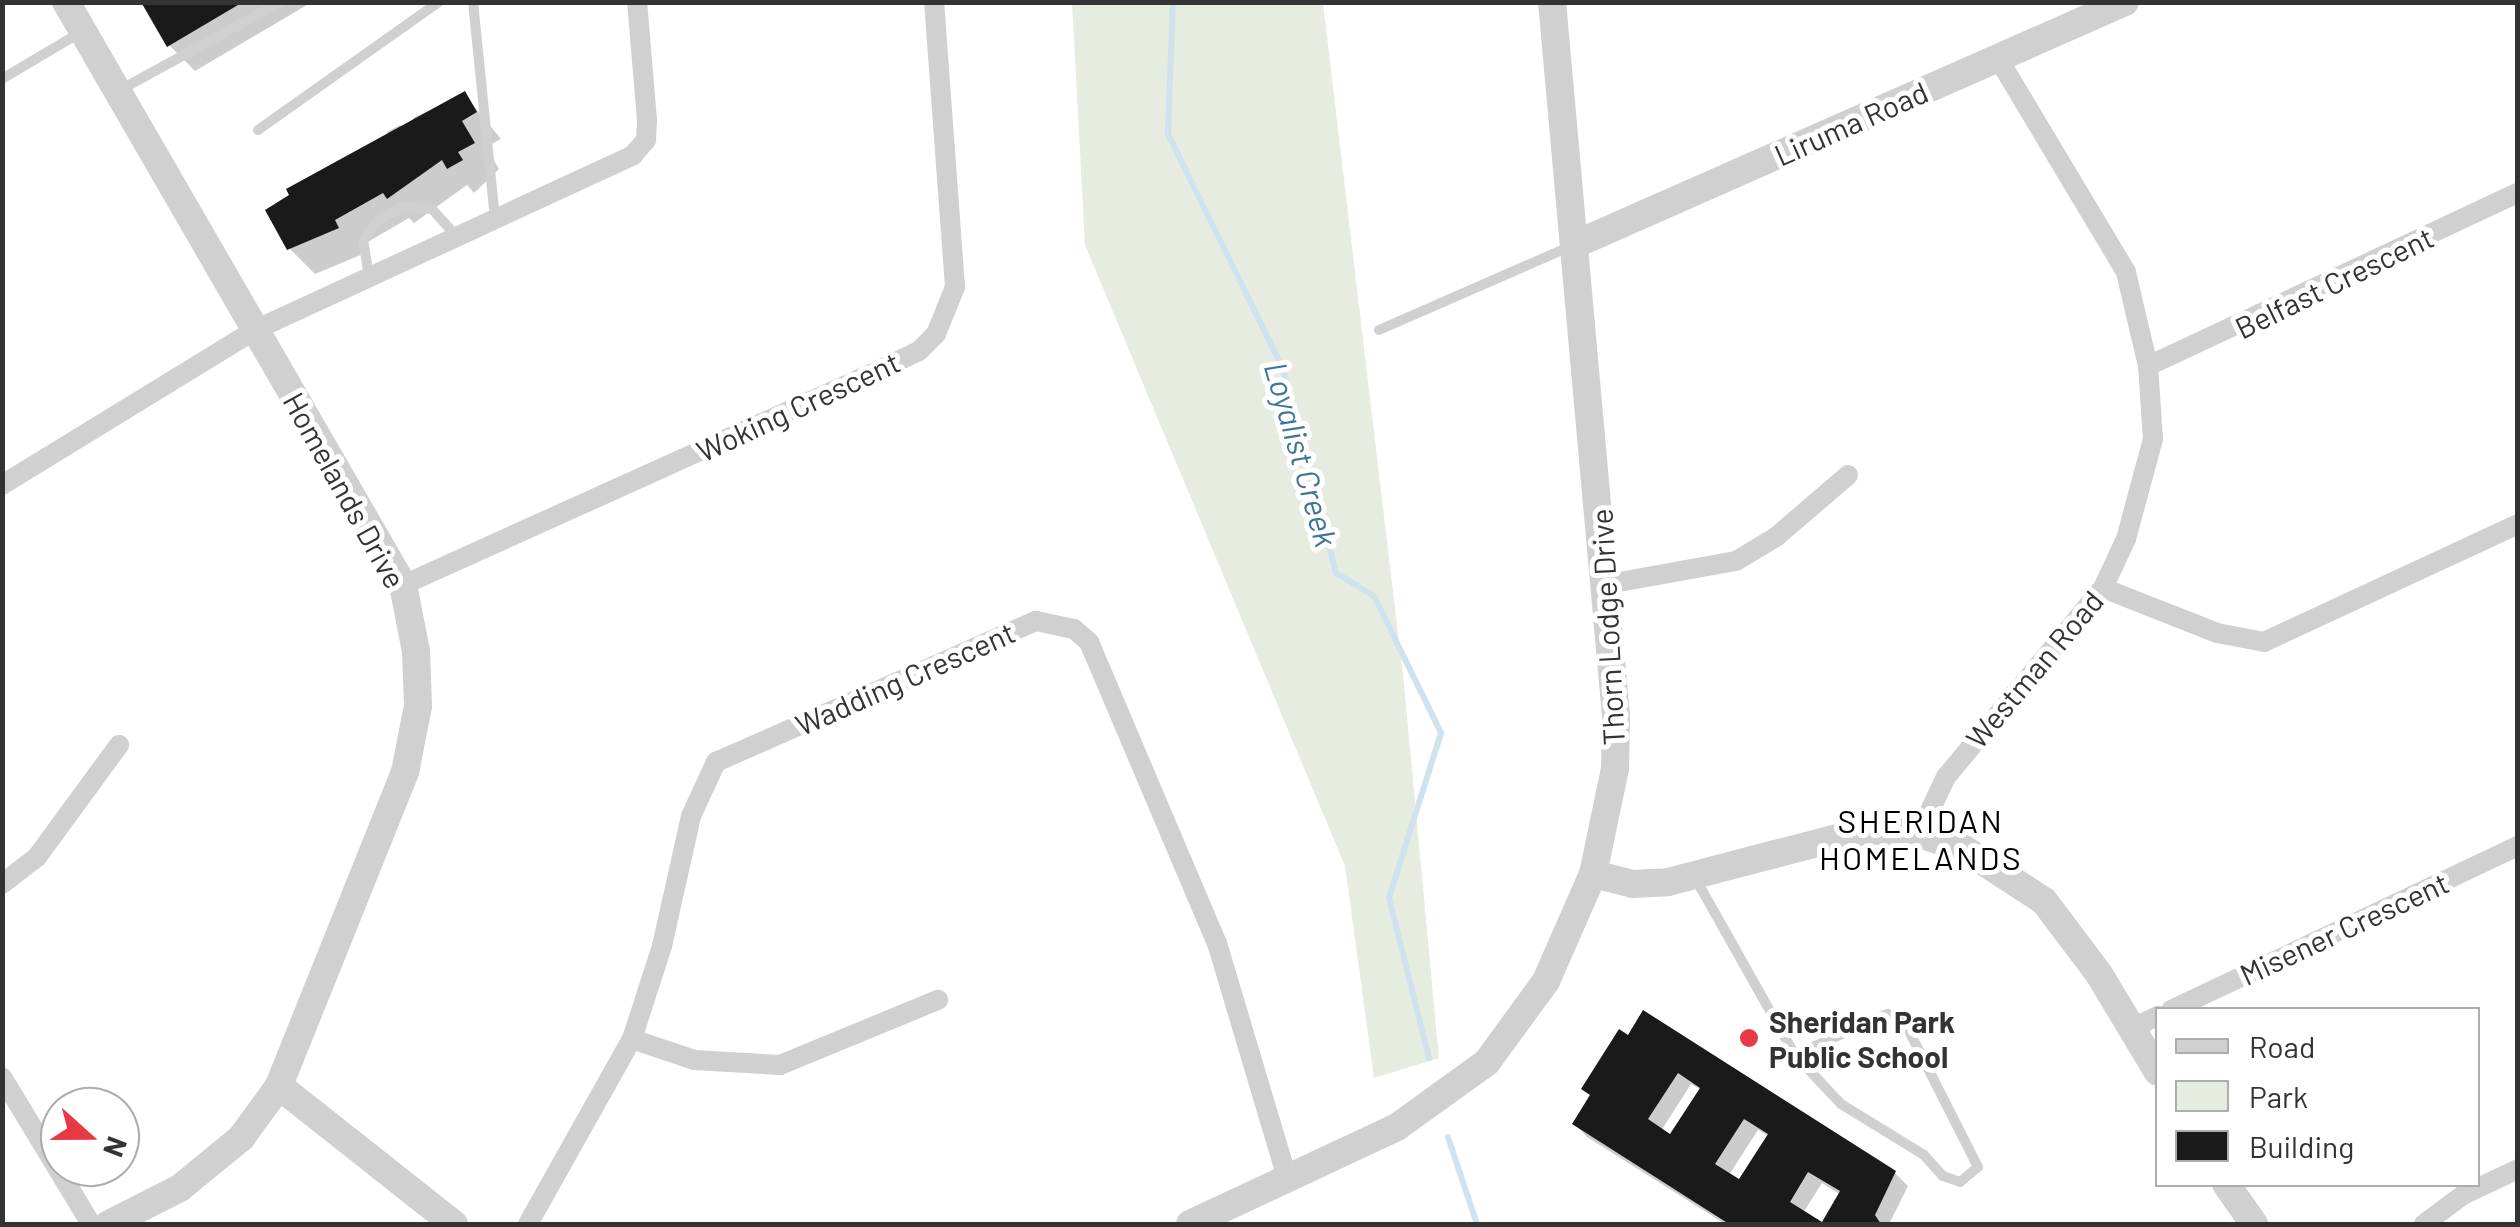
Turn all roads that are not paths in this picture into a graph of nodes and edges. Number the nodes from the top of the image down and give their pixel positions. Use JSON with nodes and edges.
{"nodes":[{"id":1,"x":66,"y":2,"type":"edge"},
{"id":2,"x":281,"y":2,"type":"edge"},
{"id":3,"x":439,"y":2,"type":"edge"},
{"id":4,"x":473,"y":2,"type":"edge"},
{"id":5,"x":637,"y":2,"type":"edge"},
{"id":6,"x":934,"y":2,"type":"edge"},
{"id":7,"x":1552,"y":2,"type":"edge"},
{"id":8,"x":2125,"y":2,"type":"edge"},
{"id":9,"x":82,"y":32,"type":"junction"},
{"id":10,"x":1998,"y":58,"type":"junction"},
{"id":11,"x":2,"y":79,"type":"edge"},
{"id":12,"x":120,"y":90,"type":"junction"},
{"id":13,"x":258,"y":130,"type":"dead end"},
{"id":14,"x":2518,"y":192,"type":"edge"},
{"id":15,"x":496,"y":218,"type":"junction"},
{"id":16,"x":456,"y":236,"type":"junction"},
{"id":17,"x":1576,"y":244,"type":"junction"},
{"id":18,"x":368,"y":277,"type":"junction"},
{"id":19,"x":256,"y":330,"type":"junction"},
{"id":20,"x":1379,"y":330,"type":"dead end"},
{"id":21,"x":2148,"y":366,"type":"junction"},
{"id":22,"x":1848,"y":475,"type":"dead end"},
{"id":23,"x":2,"y":485,"type":"edge"},
{"id":24,"x":2518,"y":524,"type":"edge"},
{"id":25,"x":1608,"y":584,"type":"junction"},
{"id":26,"x":403,"y":585,"type":"junction"},
{"id":27,"x":2103,"y":588,"type":"junction"},
{"id":28,"x":119,"y":744,"type":"dead end"},
{"id":29,"x":1919,"y":834,"type":"junction"},
{"id":30,"x":2518,"y":846,"type":"edge"},
{"id":31,"x":1594,"y":874,"type":"junction"},
{"id":32,"x":1694,"y":876,"type":"junction"},
{"id":33,"x":2,"y":884,"type":"edge"},
{"id":34,"x":938,"y":1000,"type":"dead end"},
{"id":35,"x":2177,"y":1007,"type":"edge"},
{"id":36,"x":2145,"y":1022,"type":"edge"},
{"id":37,"x":632,"y":1039,"type":"junction"},
{"id":38,"x":1795,"y":1055,"type":"junction"},
{"id":39,"x":2155,"y":1060,"type":"edge"},
{"id":40,"x":2,"y":1077,"type":"edge"},
{"id":41,"x":279,"y":1086,"type":"junction"},
{"id":42,"x":2518,"y":1169,"type":"edge"},
{"id":43,"x":1286,"y":1174,"type":"junction"},
{"id":44,"x":2228,"y":1187,"type":"edge"},
{"id":45,"x":2480,"y":1187,"type":"edge"},
{"id":46,"x":2480,"y":1187,"type":"edge"},
{"id":47,"x":1206,"y":1221,"type":"edge"},
{"id":48,"x":92,"y":1224,"type":"edge"},
{"id":49,"x":109,"y":1224,"type":"edge"},
{"id":50,"x":454,"y":1224,"type":"edge"},
{"id":51,"x":528,"y":1224,"type":"edge"},
{"id":52,"x":2254,"y":1224,"type":"edge"},
{"id":53,"x":2424,"y":1224,"type":"edge"}],
"edges":[{"from":1,"to":9,"type":"street","name":"Homelands Drive"},
{"from":2,"to":12,"type":"lane"},
{"from":3,"to":13,"type":"lane"},
{"from":4,"to":15,"type":"lane"},
{"from":5,"to":15,"type":"street"},
{"from":6,"to":26,"type":"street","name":"Woking Crescent"},
{"from":7,"to":17,"type":"street","name":"Thorn Lodge Drive"},
{"from":8,"to":10,"type":"street","name":"Liruma Road"},
{"from":9,"to":11,"type":"lane"},
{"from":9,"to":12,"type":"street","name":"Homelands Drive"},
{"from":10,"to":17,"type":"street","name":"Liruma Road"},
{"from":10,"to":21,"type":"street","name":"Westman Road"},
{"from":12,"to":19,"type":"street","name":"Homelands Drive"},
{"from":14,"to":21,"type":"street","name":"Belfast Crescent"},
{"from":15,"to":16,"type":"street"},
{"from":16,"to":18,"type":"street"},
{"from":16,"to":18,"type":"lane"},
{"from":17,"to":20,"type":"lane"},
{"from":17,"to":25,"type":"street","name":"Thorn Lodge Drive"},
{"from":18,"to":19,"type":"street"},
{"from":19,"to":23,"type":"street"},
{"from":19,"to":26,"type":"street","name":"Homelands Drive"},
{"from":21,"to":27,"type":"street","name":"Westman Road"},
{"from":22,"to":25,"type":"street"},
{"from":24,"to":27,"type":"street"},
{"from":25,"to":31,"type":"street","name":"Thorn Lodge Drive"},
{"from":26,"to":41,"type":"street","name":"Homelands Drive"},
{"from":27,"to":29,"type":"street","name":"Westman Road"},
{"from":28,"to":33,"type":"street"},
{"from":29,"to":32,"type":"street"},
{"from":29,"to":36,"type":"street"},
{"from":30,"to":35,"type":"street","name":"Misener Crescent"},
{"from":31,"to":32,"type":"street"},
{"from":31,"to":43,"type":"street","name":"Thorn Lodge Drive"},
{"from":32,"to":38,"type":"lane"},
{"from":34,"to":37,"type":"street"},
{"from":36,"to":39,"type":"street"},
{"from":37,"to":43,"type":"street","name":"Wadding Crescent"},
{"from":37,"to":51,"type":"street","name":"Wadding Crescent"},
{"from":38,"to":38,"type":"lane"},
{"from":40,"to":48,"type":"street"},
{"from":41,"to":49,"type":"street","name":"Homelands Drive"},
{"from":41,"to":50,"type":"street"},
{"from":42,"to":46,"type":"street"},
{"from":43,"to":47,"type":"street","name":"Thorn Lodge Drive"},
{"from":44,"to":52,"type":"street"},
{"from":45,"to":53,"type":"street"}]}
